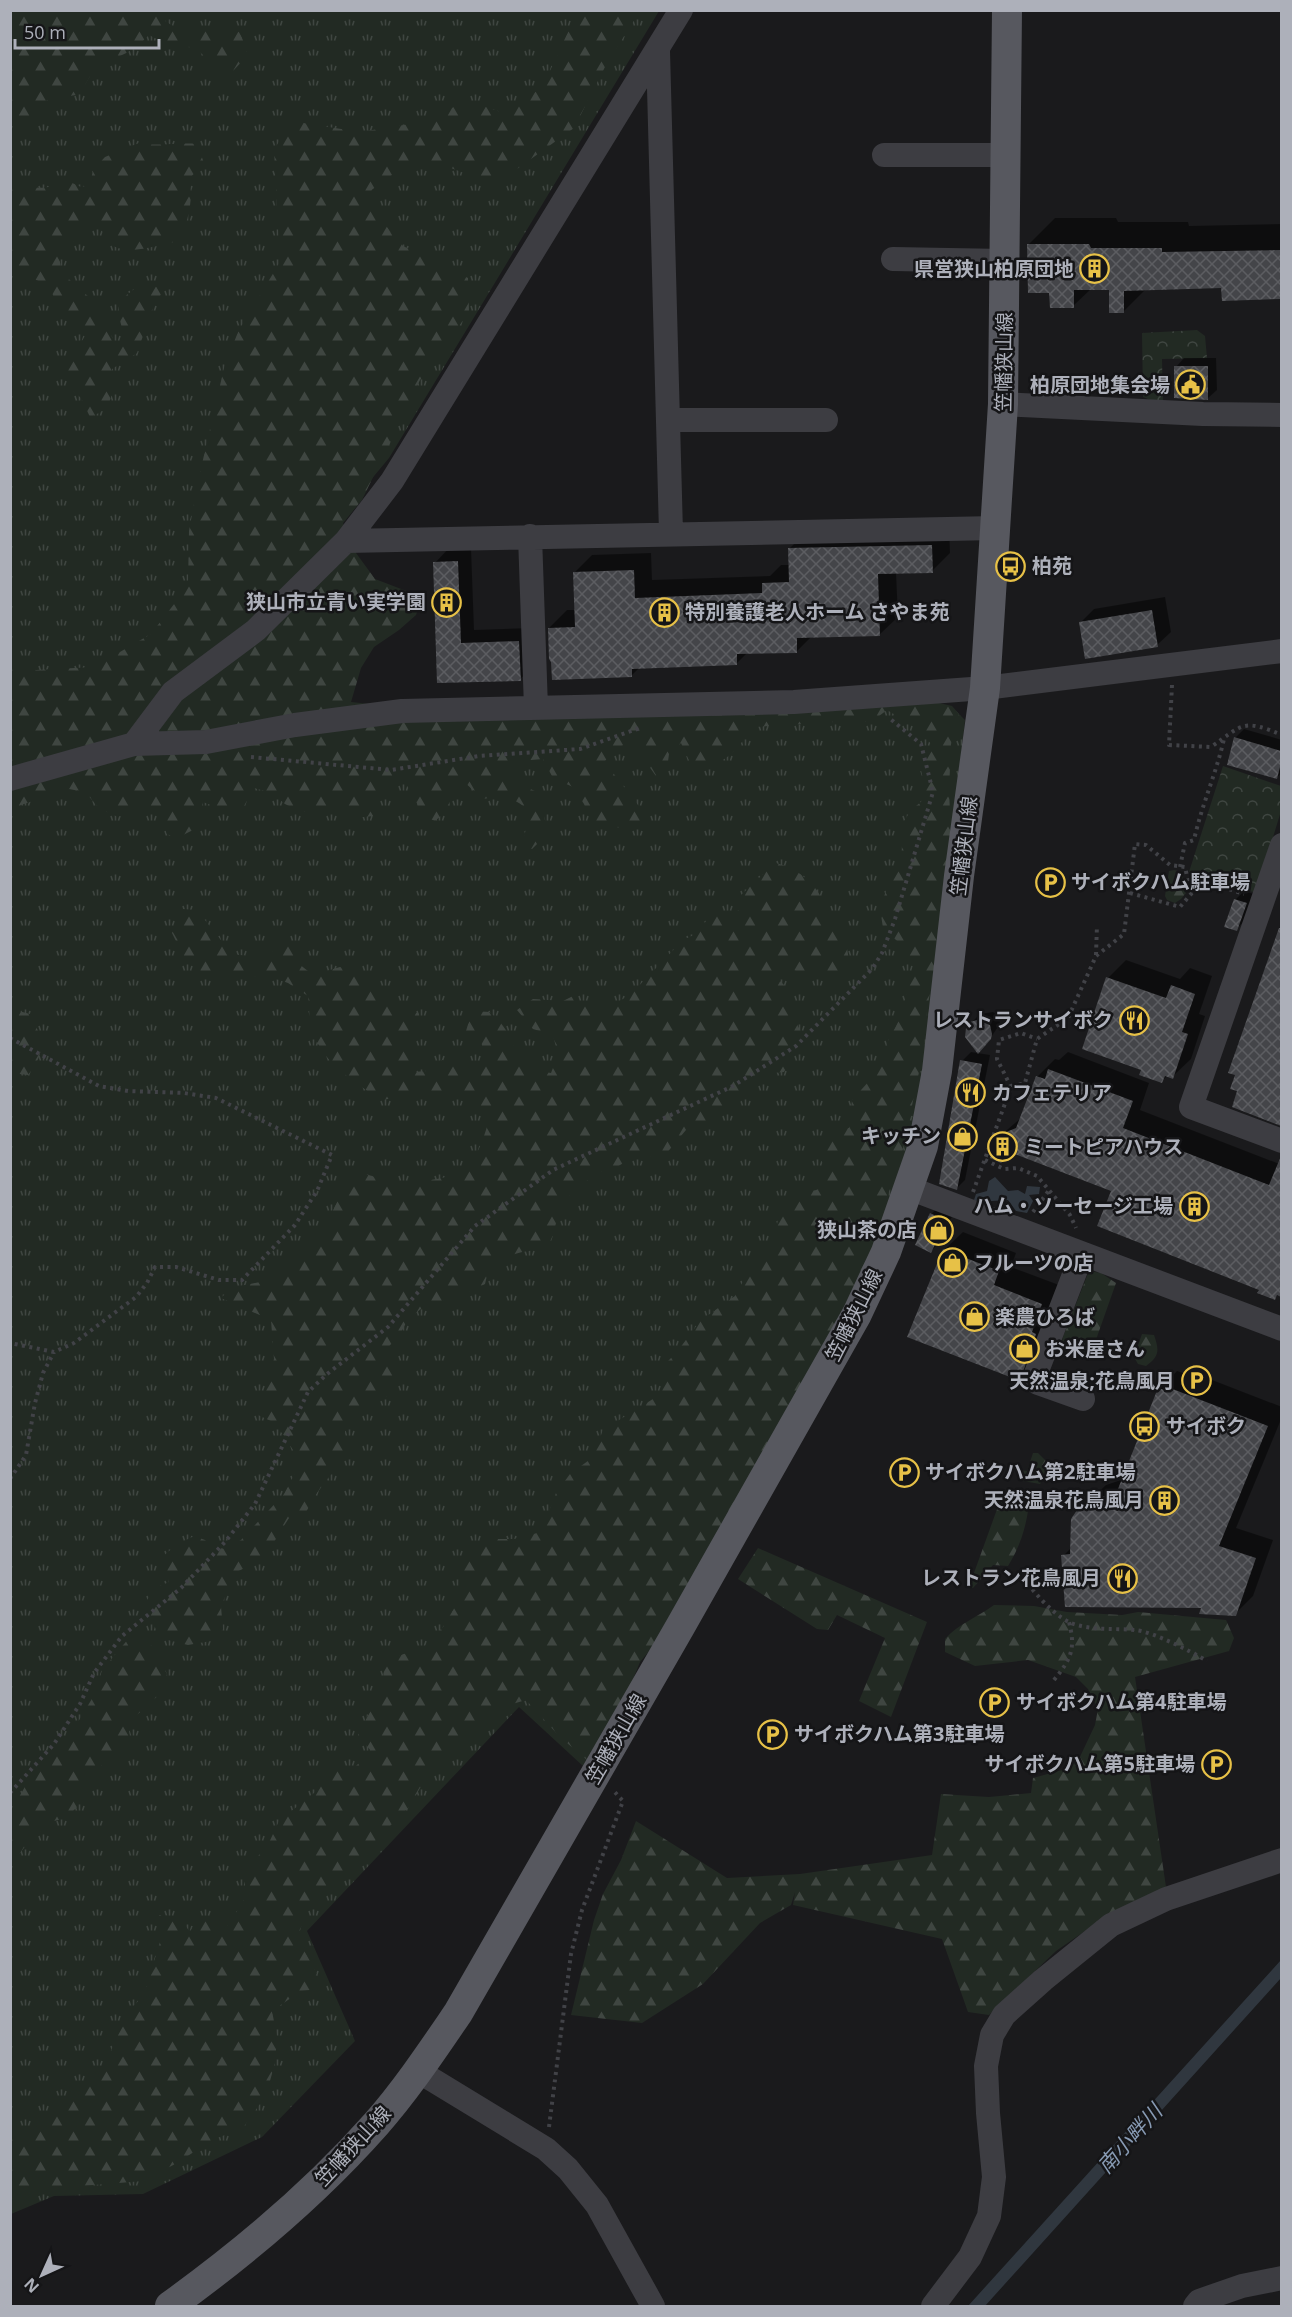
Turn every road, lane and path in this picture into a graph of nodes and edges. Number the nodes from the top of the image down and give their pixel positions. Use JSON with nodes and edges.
{"nodes":[{"id":1,"x":681,"y":10,"type":"edge"},
{"id":2,"x":1007,"y":10,"type":"edge"},
{"id":3,"x":658,"y":51,"type":"junction"},
{"id":4,"x":884,"y":155,"type":"dead end"},
{"id":5,"x":1006,"y":155,"type":"junction"},
{"id":6,"x":893,"y":259,"type":"dead end"},
{"id":7,"x":1005,"y":261,"type":"junction"},
{"id":8,"x":1003,"y":404,"type":"junction"},
{"id":9,"x":1281,"y":415,"type":"edge"},
{"id":10,"x":668,"y":420,"type":"junction"},
{"id":11,"x":826,"y":420,"type":"dead end"},
{"id":12,"x":996,"y":528,"type":"junction"},
{"id":13,"x":671,"y":533,"type":"junction"},
{"id":14,"x":530,"y":536,"type":"junction"},
{"id":15,"x":346,"y":541,"type":"junction"},
{"id":16,"x":1281,"y":651,"type":"edge"},
{"id":17,"x":1174,"y":664,"type":"junction"},
{"id":18,"x":986,"y":688,"type":"junction"},
{"id":19,"x":536,"y":708,"type":"junction"},
{"id":20,"x":877,"y":716,"type":"dead end"},
{"id":21,"x":647,"y":725,"type":"dead end"},
{"id":22,"x":1281,"y":735,"type":"edge"},
{"id":23,"x":1224,"y":738,"type":"junction"},
{"id":24,"x":134,"y":744,"type":"junction"},
{"id":25,"x":241,"y":756,"type":"dead end"},
{"id":26,"x":10,"y":779,"type":"edge"},
{"id":27,"x":1281,"y":845,"type":"edge"},
{"id":28,"x":1180,"y":867,"type":"junction"},
{"id":29,"x":1130,"y":893,"type":"junction"},
{"id":30,"x":1191,"y":894,"type":"junction"},
{"id":31,"x":1261,"y":900,"type":"junction"},
{"id":32,"x":1097,"y":925,"type":"dead end"},
{"id":33,"x":1096,"y":956,"type":"junction"},
{"id":34,"x":10,"y":1038,"type":"edge"},
{"id":35,"x":1037,"y":1038,"type":"junction"},
{"id":36,"x":1011,"y":1088,"type":"junction"},
{"id":37,"x":1281,"y":1141,"type":"edge"},
{"id":38,"x":985,"y":1160,"type":"junction"},
{"id":39,"x":909,"y":1188,"type":"junction"},
{"id":40,"x":1050,"y":1189,"type":"junction"},
{"id":41,"x":966,"y":1209,"type":"junction"},
{"id":42,"x":1023,"y":1231,"type":"junction"},
{"id":43,"x":1076,"y":1252,"type":"junction"},
{"id":44,"x":1281,"y":1329,"type":"edge"},
{"id":45,"x":10,"y":1343,"type":"edge"},
{"id":46,"x":54,"y":1352,"type":"junction"},
{"id":47,"x":1083,"y":1399,"type":"dead end"},
{"id":48,"x":10,"y":1479,"type":"edge"},
{"id":49,"x":1018,"y":1572,"type":"dead end"},
{"id":50,"x":1069,"y":1622,"type":"junction"},
{"id":51,"x":1207,"y":1661,"type":"dead end"},
{"id":52,"x":1054,"y":1680,"type":"dead end"},
{"id":53,"x":598,"y":1771,"type":"junction"},
{"id":54,"x":10,"y":1793,"type":"edge"},
{"id":55,"x":1281,"y":1860,"type":"edge"},
{"id":56,"x":418,"y":2071,"type":"junction"},
{"id":57,"x":546,"y":2149,"type":"junction"},
{"id":58,"x":1281,"y":2278,"type":"edge"},
{"id":59,"x":170,"y":2307,"type":"edge"},
{"id":60,"x":653,"y":2307,"type":"edge"},
{"id":61,"x":933,"y":2307,"type":"edge"},
{"id":62,"x":1195,"y":2307,"type":"edge"}],
"edges":[{"from":1,"to":3,"type":"street"},
{"from":2,"to":5,"type":"main road","name":"笠幡狭山線"},
{"from":3,"to":10,"type":"street"},
{"from":3,"to":15,"type":"street"},
{"from":4,"to":5,"type":"street"},
{"from":5,"to":7,"type":"main road","name":"笠幡狭山線"},
{"from":6,"to":7,"type":"street"},
{"from":7,"to":8,"type":"main road","name":"笠幡狭山線"},
{"from":8,"to":9,"type":"street"},
{"from":8,"to":12,"type":"main road","name":"笠幡狭山線"},
{"from":10,"to":11,"type":"street"},
{"from":10,"to":13,"type":"street"},
{"from":12,"to":13,"type":"street"},
{"from":12,"to":18,"type":"main road","name":"笠幡狭山線"},
{"from":13,"to":14,"type":"street"},
{"from":14,"to":15,"type":"street"},
{"from":14,"to":19,"type":"street"},
{"from":15,"to":24,"type":"street"},
{"from":16,"to":17,"type":"street"},
{"from":17,"to":18,"type":"street"},
{"from":17,"to":23,"type":"path"},
{"from":18,"to":19,"type":"street"},
{"from":18,"to":39,"type":"main road","name":"笠幡狭山線"},
{"from":19,"to":24,"type":"street"},
{"from":20,"to":54,"type":"path"},
{"from":21,"to":25,"type":"path"},
{"from":22,"to":23,"type":"path"},
{"from":23,"to":28,"type":"path"},
{"from":24,"to":26,"type":"street"},
{"from":27,"to":31,"type":"street"},
{"from":28,"to":29,"type":"path"},
{"from":28,"to":30,"type":"path"},
{"from":29,"to":30,"type":"path"},
{"from":29,"to":33,"type":"path"},
{"from":30,"to":31,"type":"path"},
{"from":31,"to":37,"type":"street"},
{"from":32,"to":33,"type":"path"},
{"from":33,"to":35,"type":"path"},
{"from":34,"to":46,"type":"path"},
{"from":35,"to":36,"type":"path"},
{"from":35,"to":36,"type":"path"},
{"from":36,"to":38,"type":"path"},
{"from":38,"to":40,"type":"path"},
{"from":38,"to":41,"type":"path"},
{"from":39,"to":41,"type":"street"},
{"from":39,"to":53,"type":"main road","name":"笠幡狭山線"},
{"from":40,"to":42,"type":"path"},
{"from":40,"to":43,"type":"path"},
{"from":41,"to":42,"type":"street"},
{"from":42,"to":43,"type":"street"},
{"from":43,"to":44,"type":"street"},
{"from":43,"to":47,"type":"street"},
{"from":45,"to":46,"type":"path"},
{"from":46,"to":48,"type":"path"},
{"from":49,"to":50,"type":"path"},
{"from":50,"to":51,"type":"path"},
{"from":50,"to":52,"type":"path"},
{"from":53,"to":56,"type":"main road","name":"笠幡狭山線"},
{"from":53,"to":57,"type":"path"},
{"from":55,"to":61,"type":"street"},
{"from":56,"to":57,"type":"street"},
{"from":56,"to":59,"type":"main road","name":"笠幡狭山線"},
{"from":57,"to":60,"type":"street"},
{"from":58,"to":62,"type":"street"}]}
